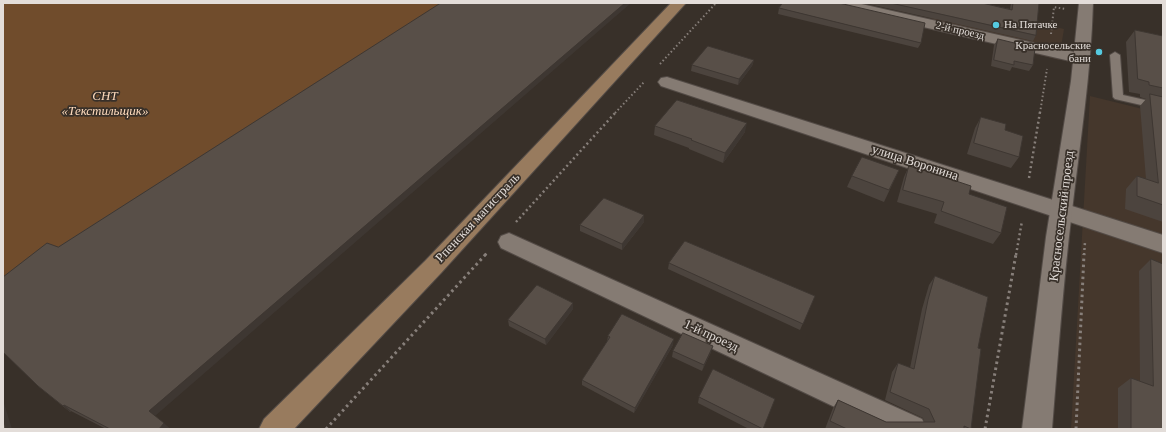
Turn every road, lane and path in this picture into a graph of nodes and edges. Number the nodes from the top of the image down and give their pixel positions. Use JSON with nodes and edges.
{"nodes":[{"id":1,"x":679,"y":3,"type":"edge"},
{"id":2,"x":716,"y":3,"type":"edge"},
{"id":3,"x":837,"y":3,"type":"edge"},
{"id":4,"x":1054,"y":3,"type":"edge"},
{"id":5,"x":1086,"y":3,"type":"edge"},
{"id":6,"x":1054,"y":7,"type":"dead end"},
{"id":7,"x":1116,"y":55,"type":"dead end"},
{"id":8,"x":1083,"y":59,"type":"junction"},
{"id":9,"x":662,"y":75,"type":"joint"},
{"id":10,"x":647,"y":79,"type":"dead end"},
{"id":11,"x":1163,"y":108,"type":"edge"},
{"id":12,"x":1061,"y":210,"type":"junction"},
{"id":13,"x":1086,"y":218,"type":"junction"},
{"id":14,"x":505,"y":238,"type":"junction"},
{"id":15,"x":1163,"y":244,"type":"edge"},
{"id":16,"x":274,"y":429,"type":"edge"},
{"id":17,"x":326,"y":429,"type":"edge"},
{"id":18,"x":912,"y":429,"type":"edge"},
{"id":19,"x":1037,"y":429,"type":"edge"},
{"id":20,"x":1076,"y":429,"type":"edge"}],
"edges":[{"from":1,"to":16,"type":"main road","name":"Рпенская магистраль"},
{"from":2,"to":9,"type":"path"},
{"from":3,"to":8,"type":"street","name":"2-й проезд"},
{"from":4,"to":6,"type":"path"},
{"from":5,"to":8,"type":"street","name":"Красносельский проезд"},
{"from":7,"to":11,"type":"lane"},
{"from":8,"to":12,"type":"street","name":"Красносельский проезд"},
{"from":9,"to":12,"type":"street","name":"улица Воронина"},
{"from":10,"to":14,"type":"path"},
{"from":12,"to":13,"type":"street","name":"улица Воронина"},
{"from":12,"to":19,"type":"street","name":"Красносельский проезд"},
{"from":13,"to":15,"type":"street","name":"улица Воронина"},
{"from":13,"to":20,"type":"path"},
{"from":14,"to":17,"type":"path"},
{"from":14,"to":18,"type":"street","name":"1-й проезд"}]}
